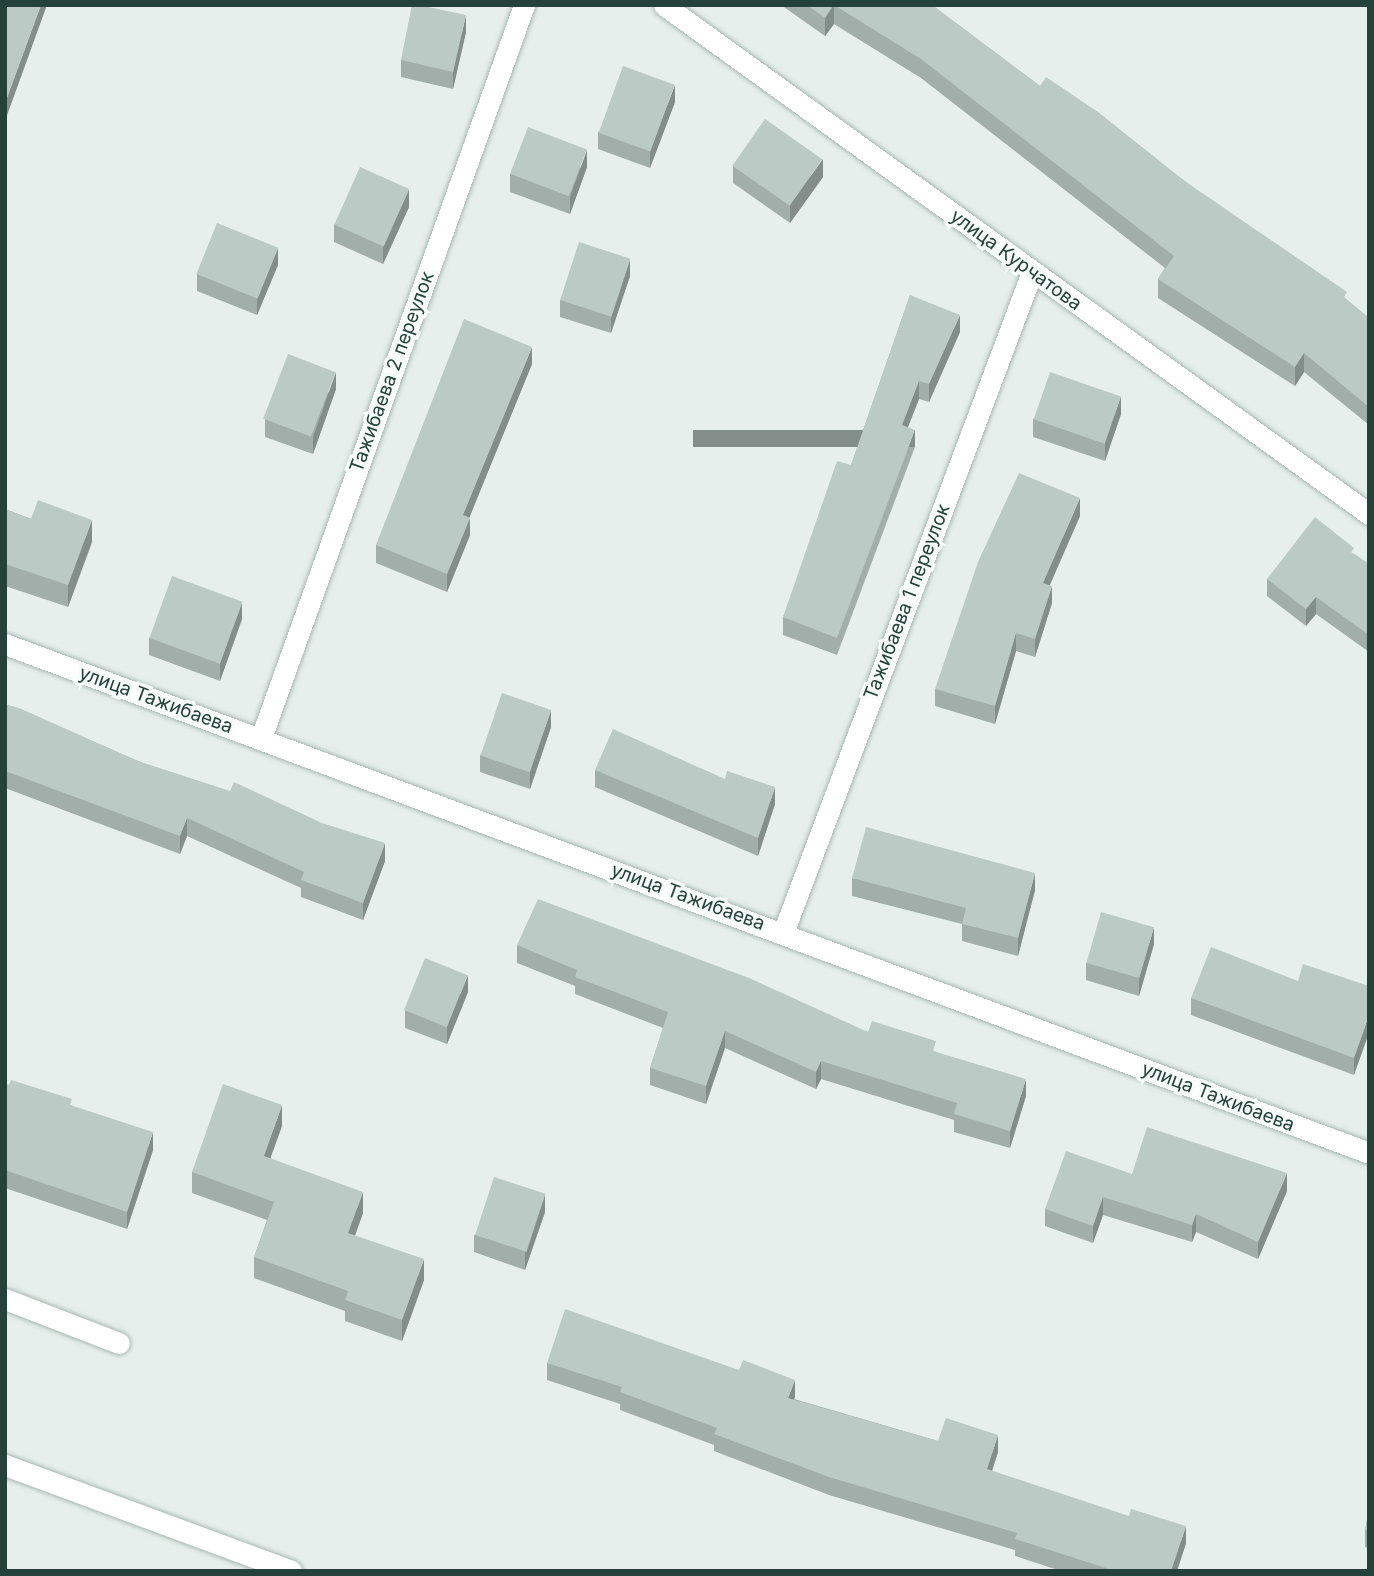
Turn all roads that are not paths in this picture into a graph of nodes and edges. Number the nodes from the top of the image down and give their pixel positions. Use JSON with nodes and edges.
{"nodes":[{"id":1,"x":524,"y":5,"type":"edge"},
{"id":2,"x":664,"y":5,"type":"edge"},
{"id":3,"x":1032,"y":272,"type":"junction"},
{"id":4,"x":1369,"y":514,"type":"edge"},
{"id":5,"x":5,"y":644,"type":"edge"},
{"id":6,"x":261,"y":738,"type":"junction"},
{"id":7,"x":783,"y":933,"type":"junction"},
{"id":8,"x":1369,"y":1153,"type":"edge"},
{"id":9,"x":5,"y":1299,"type":"edge"},
{"id":10,"x":119,"y":1343,"type":"dead end"},
{"id":11,"x":5,"y":1465,"type":"edge"},
{"id":12,"x":291,"y":1571,"type":"edge"}],
"edges":[{"from":1,"to":6,"type":"street","name":"Тажибаева 2 переулок"},
{"from":2,"to":3,"type":"street","name":"улица Курчатова"},
{"from":3,"to":4,"type":"street","name":"улица Курчатова"},
{"from":3,"to":7,"type":"street","name":"Тажибаева 1 переулок"},
{"from":5,"to":6,"type":"street","name":"улица Тажибаева"},
{"from":6,"to":7,"type":"street","name":"улица Тажибаева"},
{"from":7,"to":8,"type":"street","name":"улица Тажибаева"},
{"from":9,"to":10,"type":"street"},
{"from":11,"to":12,"type":"street"}]}
